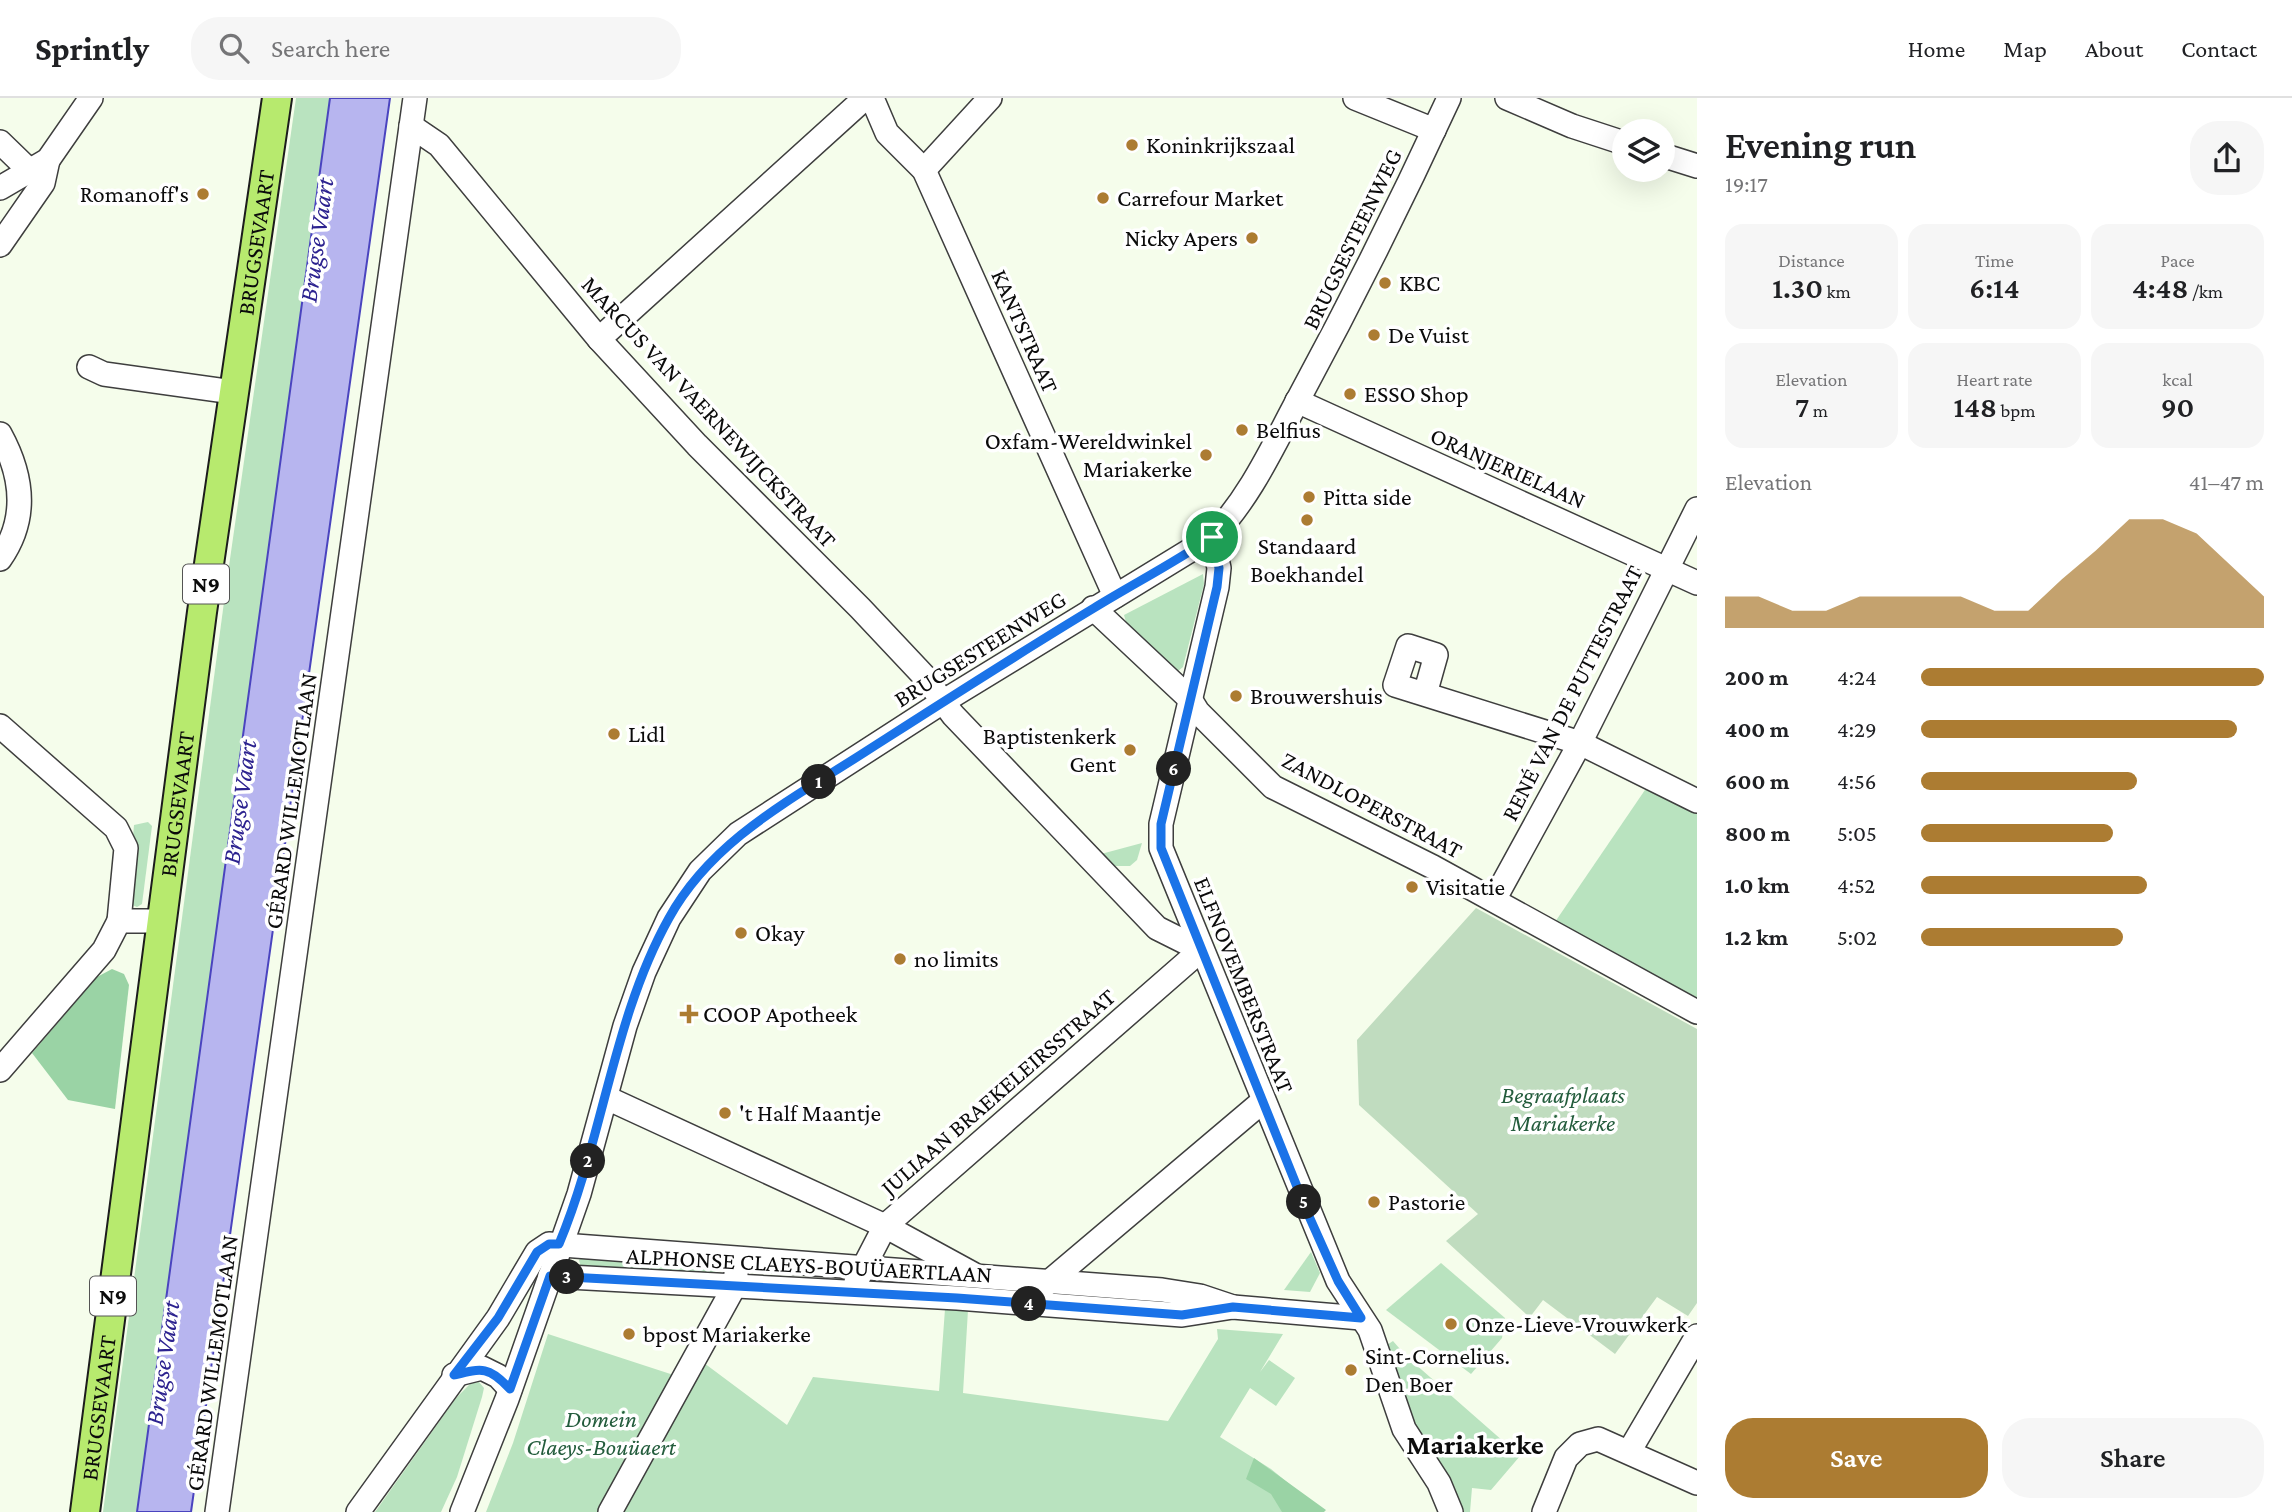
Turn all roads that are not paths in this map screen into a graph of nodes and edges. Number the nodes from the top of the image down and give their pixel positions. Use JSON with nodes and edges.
{"nodes":[{"id":1,"x":91,"y":98,"type":"edge"},
{"id":2,"x":277,"y":98,"type":"edge"},
{"id":3,"x":415,"y":98,"type":"edge"},
{"id":4,"x":865,"y":98,"type":"edge"},
{"id":5,"x":872,"y":98,"type":"edge"},
{"id":6,"x":990,"y":98,"type":"edge"},
{"id":7,"x":1355,"y":98,"type":"edge"},
{"id":8,"x":1449,"y":98,"type":"edge"},
{"id":9,"x":1507,"y":98,"type":"edge"},
{"id":10,"x":411,"y":126,"type":"junction"},
{"id":11,"x":1434,"y":130,"type":"junction"},
{"id":12,"x":1612,"y":139,"type":"edge"},
{"id":13,"x":0,"y":142,"type":"edge"},
{"id":14,"x":1675,"y":159,"type":"edge"},
{"id":15,"x":39,"y":166,"type":"junction"},
{"id":16,"x":1697,"y":166,"type":"edge"},
{"id":17,"x":924,"y":170,"type":"junction"},
{"id":18,"x":0,"y":188,"type":"edge"},
{"id":19,"x":0,"y":245,"type":"edge"},
{"id":20,"x":598,"y":339,"type":"junction"},
{"id":21,"x":89,"y":367,"type":"dead end"},
{"id":22,"x":233,"y":392,"type":"junction"},
{"id":23,"x":1297,"y":401,"type":"junction"},
{"id":24,"x":0,"y":434,"type":"edge"},
{"id":25,"x":1697,"y":509,"type":"edge"},
{"id":26,"x":1212,"y":537,"type":"junction"},
{"id":27,"x":0,"y":559,"type":"edge"},
{"id":28,"x":1667,"y":567,"type":"junction"},
{"id":29,"x":1697,"y":583,"type":"edge"},
{"id":30,"x":1115,"y":596,"type":"junction"},
{"id":31,"x":1093,"y":608,"type":"junction"},
{"id":32,"x":1425,"y":694,"type":"dead end"},
{"id":33,"x":1190,"y":699,"type":"junction"},
{"id":34,"x":944,"y":701,"type":"junction"},
{"id":35,"x":0,"y":726,"type":"edge"},
{"id":36,"x":1580,"y":743,"type":"junction"},
{"id":37,"x":1697,"y":801,"type":"edge"},
{"id":38,"x":1494,"y":900,"type":"junction"},
{"id":39,"x":118,"y":921,"type":"junction"},
{"id":40,"x":162,"y":921,"type":"junction"},
{"id":41,"x":1201,"y":950,"type":"junction"},
{"id":42,"x":1697,"y":1012,"type":"edge"},
{"id":43,"x":0,"y":1070,"type":"edge"},
{"id":44,"x":607,"y":1098,"type":"junction"},
{"id":45,"x":1263,"y":1101,"type":"junction"},
{"id":46,"x":884,"y":1226,"type":"junction"},
{"id":47,"x":559,"y":1244,"type":"junction"},
{"id":48,"x":737,"y":1259,"type":"junction"},
{"id":49,"x":860,"y":1269,"type":"junction"},
{"id":50,"x":550,"y":1276,"type":"junction"},
{"id":51,"x":981,"y":1279,"type":"junction"},
{"id":52,"x":1049,"y":1282,"type":"junction"},
{"id":53,"x":734,"y":1287,"type":"junction"},
{"id":54,"x":853,"y":1292,"type":"junction"},
{"id":55,"x":1026,"y":1304,"type":"junction"},
{"id":56,"x":1233,"y":1307,"type":"junction"},
{"id":57,"x":498,"y":1318,"type":"junction"},
{"id":58,"x":1361,"y":1318,"type":"junction"},
{"id":59,"x":531,"y":1325,"type":"junction"},
{"id":60,"x":1697,"y":1336,"type":"edge"},
{"id":61,"x":454,"y":1375,"type":"junction"},
{"id":62,"x":510,"y":1389,"type":"junction"},
{"id":63,"x":1630,"y":1450,"type":"junction"},
{"id":64,"x":1697,"y":1483,"type":"edge"},
{"id":65,"x":85,"y":1512,"type":"edge"},
{"id":66,"x":217,"y":1512,"type":"edge"},
{"id":67,"x":358,"y":1512,"type":"edge"},
{"id":68,"x":463,"y":1512,"type":"edge"},
{"id":69,"x":610,"y":1512,"type":"edge"},
{"id":70,"x":1451,"y":1512,"type":"edge"},
{"id":71,"x":1544,"y":1512,"type":"edge"}],
"edges":[{"from":1,"to":15,"type":"street"},
{"from":2,"to":22,"type":"main road","name":"BRUGSEVAART","number":"N9"},
{"from":3,"to":10,"type":"street","name":"GÉRARD WILLEMOTLAAN"},
{"from":4,"to":20,"type":"street"},
{"from":5,"to":17,"type":"street","name":"KANTSTRAAT"},
{"from":6,"to":17,"type":"street"},
{"from":7,"to":11,"type":"street"},
{"from":8,"to":11,"type":"street","name":"BRUGSESTEENWEG"},
{"from":9,"to":12,"type":"street"},
{"from":10,"to":20,"type":"street","name":"MARCUS VAN VAERNEWIJCKSTRAAT"},
{"from":10,"to":66,"type":"street","name":"GÉRARD WILLEMOTLAAN"},
{"from":11,"to":23,"type":"street","name":"BRUGSESTEENWEG"},
{"from":13,"to":15,"type":"street"},
{"from":14,"to":16,"type":"street"},
{"from":15,"to":18,"type":"street"},
{"from":15,"to":19,"type":"street"},
{"from":17,"to":30,"type":"street","name":"KANTSTRAAT"},
{"from":20,"to":34,"type":"street","name":"MARCUS VAN VAERNEWIJCKSTRAAT"},
{"from":21,"to":22,"type":"street"},
{"from":22,"to":40,"type":"main road","name":"BRUGSEVAART","number":"N9"},
{"from":23,"to":26,"type":"street","name":"BRUGSESTEENWEG"},
{"from":23,"to":28,"type":"street","name":"ORANJERIELAAN"},
{"from":24,"to":27,"type":"street"},
{"from":25,"to":28,"type":"street","name":"RENÉ VAN DE PUTTESTRAAT"},
{"from":26,"to":30,"type":"street","name":"BRUGSESTEENWEG"},
{"from":26,"to":33,"type":"street","name":"ELFNOVEMBERSTRAAT"},
{"from":28,"to":29,"type":"street","name":"ORANJERIELAAN"},
{"from":28,"to":36,"type":"street","name":"RENÉ VAN DE PUTTESTRAAT"},
{"from":30,"to":31,"type":"street","name":"BRUGSESTEENWEG"},
{"from":31,"to":33,"type":"street","name":"ZANDLOPERSTRAAT"},
{"from":31,"to":34,"type":"street","name":"BRUGSESTEENWEG"},
{"from":32,"to":36,"type":"street"},
{"from":33,"to":38,"type":"street","name":"ZANDLOPERSTRAAT"},
{"from":33,"to":41,"type":"street","name":"ELFNOVEMBERSTRAAT"},
{"from":34,"to":41,"type":"street","name":"MARCUS VAN VAERNEWIJCKSTRAAT"},
{"from":34,"to":44,"type":"street","name":"BRUGSESTEENWEG"},
{"from":35,"to":39,"type":"street"},
{"from":36,"to":37,"type":"street"},
{"from":36,"to":38,"type":"street","name":"RENÉ VAN DE PUTTESTRAAT"},
{"from":38,"to":42,"type":"street","name":"ZANDLOPERSTRAAT"},
{"from":39,"to":40,"type":"street"},
{"from":39,"to":43,"type":"street"},
{"from":40,"to":65,"type":"main road","name":"BRUGSEVAART","number":"N9"},
{"from":41,"to":45,"type":"street","name":"ELFNOVEMBERSTRAAT"},
{"from":41,"to":46,"type":"street","name":"JULIAAN BRAEKELEIRSSTRAAT"},
{"from":44,"to":46,"type":"street"},
{"from":44,"to":47,"type":"street","name":"BRUGSESTEENWEG"},
{"from":45,"to":52,"type":"street"},
{"from":45,"to":58,"type":"street","name":"ELFNOVEMBERSTRAAT"},
{"from":46,"to":49,"type":"street","name":"JULIAAN BRAEKELEIRSSTRAAT"},
{"from":46,"to":51,"type":"street"},
{"from":47,"to":48,"type":"street","name":"ALPHONSE CLAEYS-BOUÜAERTLAAN"},
{"from":47,"to":50,"type":"street","name":"BRUGSESTEENWEG"},
{"from":47,"to":57,"type":"street"},
{"from":48,"to":49,"type":"street","name":"ALPHONSE CLAEYS-BOUÜAERTLAAN"},
{"from":48,"to":53,"type":"street"},
{"from":49,"to":51,"type":"street","name":"ALPHONSE CLAEYS-BOUÜAERTLAAN"},
{"from":49,"to":54,"type":"street","name":"JULIAAN BRAEKELEIRSSTRAAT"},
{"from":50,"to":53,"type":"street","name":"ALPHONSE CLAEYS-BOUÜAERTLAAN"},
{"from":50,"to":59,"type":"street","name":"BRUGSESTEENWEG"},
{"from":51,"to":52,"type":"street","name":"ALPHONSE CLAEYS-BOUÜAERTLAAN"},
{"from":52,"to":55,"type":"street"},
{"from":52,"to":56,"type":"street","name":"ALPHONSE CLAEYS-BOUÜAERTLAAN"},
{"from":53,"to":54,"type":"street","name":"ALPHONSE CLAEYS-BOUÜAERTLAAN"},
{"from":53,"to":69,"type":"street"},
{"from":54,"to":55,"type":"street","name":"ALPHONSE CLAEYS-BOUÜAERTLAAN"},
{"from":55,"to":56,"type":"street","name":"ALPHONSE CLAEYS-BOUÜAERTLAAN"},
{"from":56,"to":58,"type":"street","name":"ALPHONSE CLAEYS-BOUÜAERTLAAN"},
{"from":57,"to":59,"type":"street"},
{"from":57,"to":61,"type":"street"},
{"from":58,"to":70,"type":"street","name":"ELFNOVEMBERSTRAAT"},
{"from":59,"to":62,"type":"street","name":"BRUGSESTEENWEG"},
{"from":60,"to":63,"type":"street"},
{"from":61,"to":62,"type":"street"},
{"from":61,"to":67,"type":"street"},
{"from":62,"to":68,"type":"street","name":"BRUGSESTEENWEG"},
{"from":63,"to":64,"type":"street"},
{"from":63,"to":71,"type":"street"}]}
